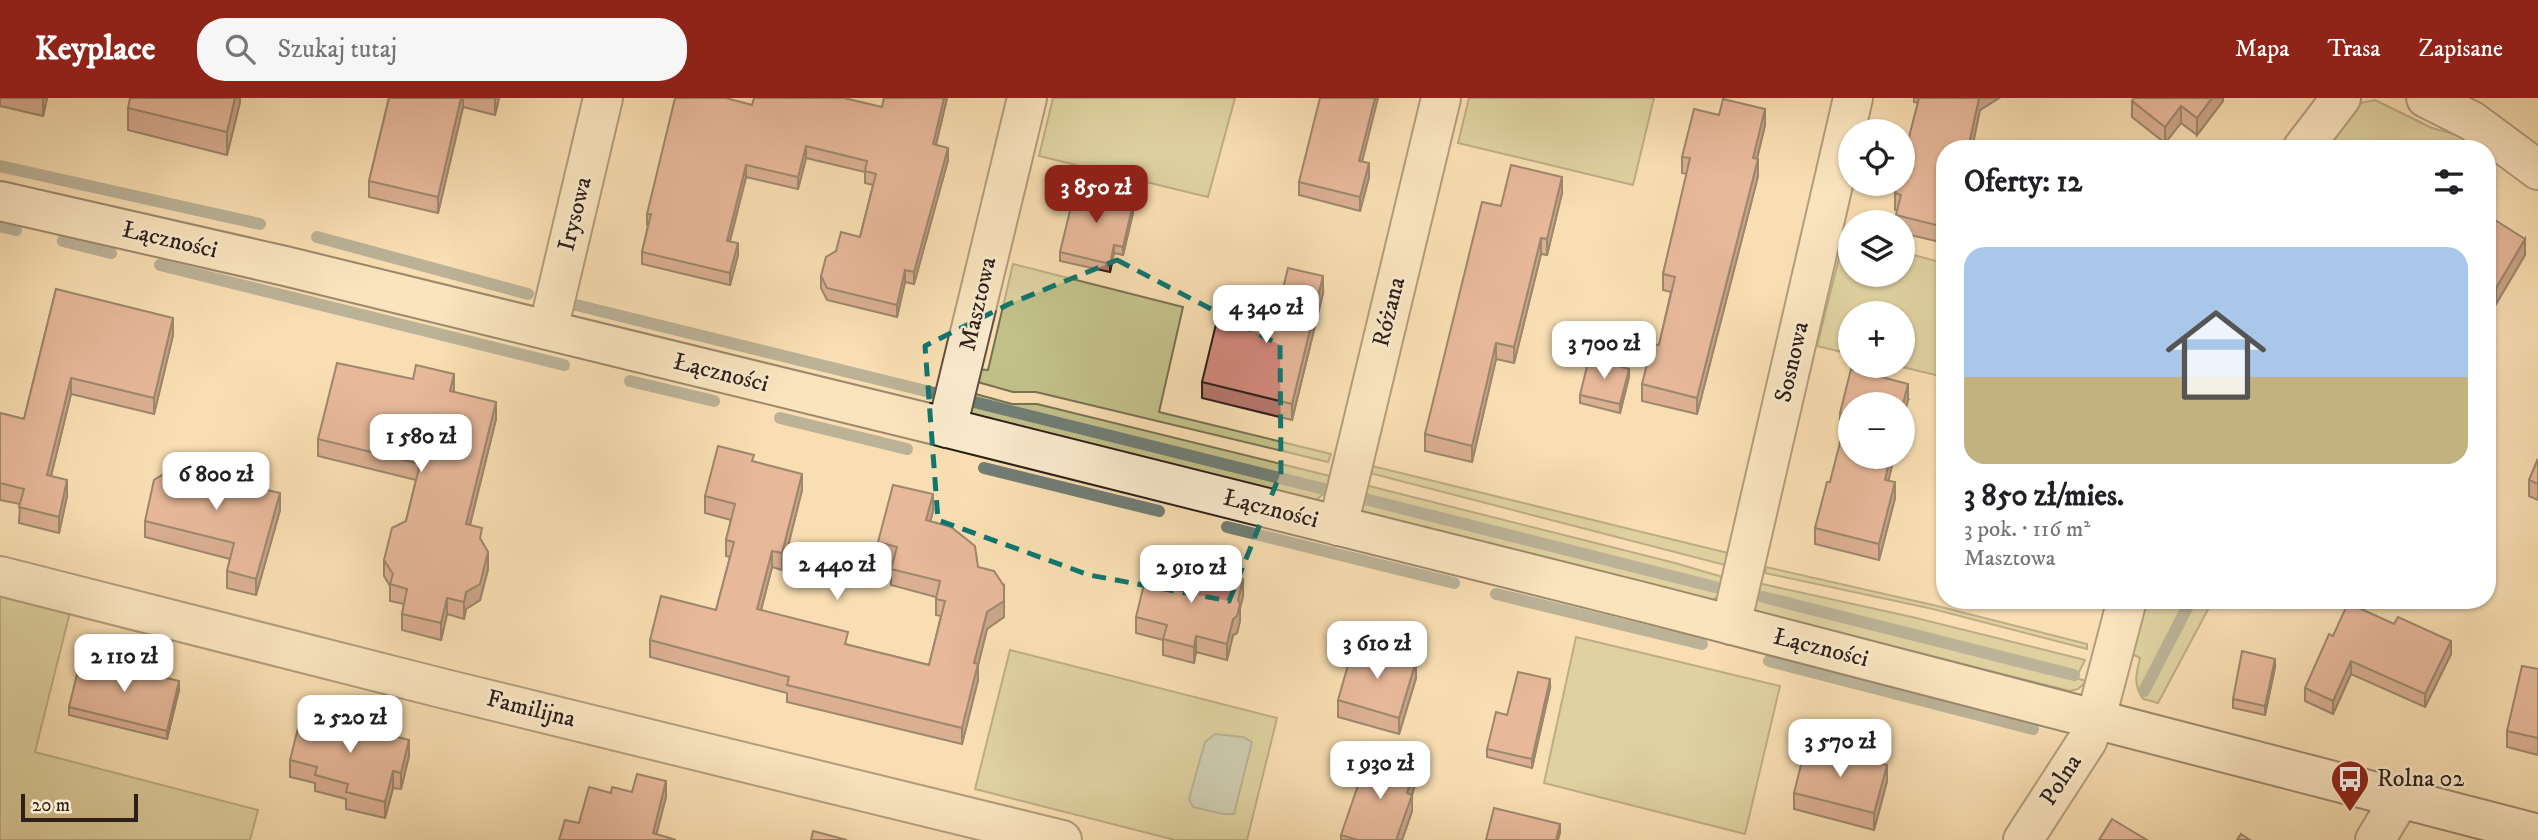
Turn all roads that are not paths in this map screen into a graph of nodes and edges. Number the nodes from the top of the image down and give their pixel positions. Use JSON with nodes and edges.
{"nodes":[{"id":1,"x":603,"y":98,"type":"edge"},
{"id":2,"x":1027,"y":98,"type":"edge"},
{"id":3,"x":1441,"y":98,"type":"edge"},
{"id":4,"x":1853,"y":98,"type":"edge"},
{"id":5,"x":2426,"y":98,"type":"edge"},
{"id":6,"x":2331,"y":102,"type":"edge"},
{"id":7,"x":2308,"y":140,"type":"edge"},
{"id":8,"x":2538,"y":170,"type":"edge"},
{"id":9,"x":0,"y":201,"type":"edge"},
{"id":10,"x":548,"y":330,"type":"junction"},
{"id":11,"x":947,"y":428,"type":"junction"},
{"id":12,"x":1338,"y":526,"type":"junction"},
{"id":13,"x":0,"y":576,"type":"edge"},
{"id":14,"x":2125,"y":609,"type":"edge"},
{"id":15,"x":1731,"y":625,"type":"junction"},
{"id":16,"x":2096,"y":718,"type":"junction"},
{"id":17,"x":2400,"y":799,"type":"junction"},
{"id":18,"x":2538,"y":834,"type":"edge"},
{"id":19,"x":1062,"y":840,"type":"edge"},
{"id":20,"x":2023,"y":840,"type":"edge"},
{"id":21,"x":2375,"y":840,"type":"edge"}],
"edges":[{"from":1,"to":10,"type":"street","name":"Irysowa"},
{"from":2,"to":11,"type":"street","name":"Masztowa"},
{"from":3,"to":12,"type":"street","name":"Różana"},
{"from":4,"to":15,"type":"street","name":"Sosnowa"},
{"from":5,"to":8,"type":"street"},
{"from":6,"to":7,"type":"street"},
{"from":9,"to":10,"type":"street","name":"Łączności"},
{"from":10,"to":11,"type":"street","name":"Łączności"},
{"from":11,"to":12,"type":"street","name":"Łączności"},
{"from":12,"to":15,"type":"street","name":"Łączności"},
{"from":13,"to":19,"type":"street","name":"Familijna"},
{"from":14,"to":16,"type":"street","name":"Polna"},
{"from":15,"to":16,"type":"street","name":"Łączności"},
{"from":16,"to":17,"type":"street","name":"Łączności"},
{"from":16,"to":20,"type":"street","name":"Polna"},
{"from":17,"to":18,"type":"street","name":"Łączności"},
{"from":17,"to":21,"type":"street"}]}
